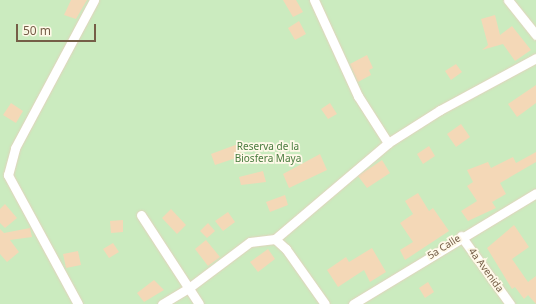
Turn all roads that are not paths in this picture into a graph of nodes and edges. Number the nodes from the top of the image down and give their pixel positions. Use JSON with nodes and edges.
{"nodes":[{"id":1,"x":94,"y":0,"type":"edge"},
{"id":2,"x":314,"y":0,"type":"edge"},
{"id":3,"x":508,"y":0,"type":"edge"},
{"id":4,"x":536,"y":35,"type":"edge"},
{"id":5,"x":536,"y":58,"type":"edge"},
{"id":6,"x":388,"y":143,"type":"junction"},
{"id":7,"x":536,"y":193,"type":"edge"},
{"id":8,"x":141,"y":215,"type":"dead end"},
{"id":9,"x":461,"y":236,"type":"junction"},
{"id":10,"x":275,"y":239,"type":"junction"},
{"id":11,"x":190,"y":288,"type":"junction"},
{"id":12,"x":78,"y":304,"type":"edge"},
{"id":13,"x":162,"y":304,"type":"edge"},
{"id":14,"x":199,"y":304,"type":"edge"},
{"id":15,"x":325,"y":304,"type":"edge"},
{"id":16,"x":353,"y":304,"type":"edge"},
{"id":17,"x":510,"y":304,"type":"edge"}],
"edges":[{"from":1,"to":12,"type":"street"},
{"from":2,"to":6,"type":"street"},
{"from":3,"to":4,"type":"street"},
{"from":5,"to":6,"type":"street"},
{"from":6,"to":10,"type":"street"},
{"from":7,"to":9,"type":"street","name":"5a Calle"},
{"from":8,"to":11,"type":"street"},
{"from":9,"to":16,"type":"street","name":"5a Calle"},
{"from":9,"to":17,"type":"street","name":"4a Avenida"},
{"from":10,"to":11,"type":"street"},
{"from":10,"to":15,"type":"street"},
{"from":11,"to":13,"type":"street"},
{"from":11,"to":14,"type":"street"}]}
